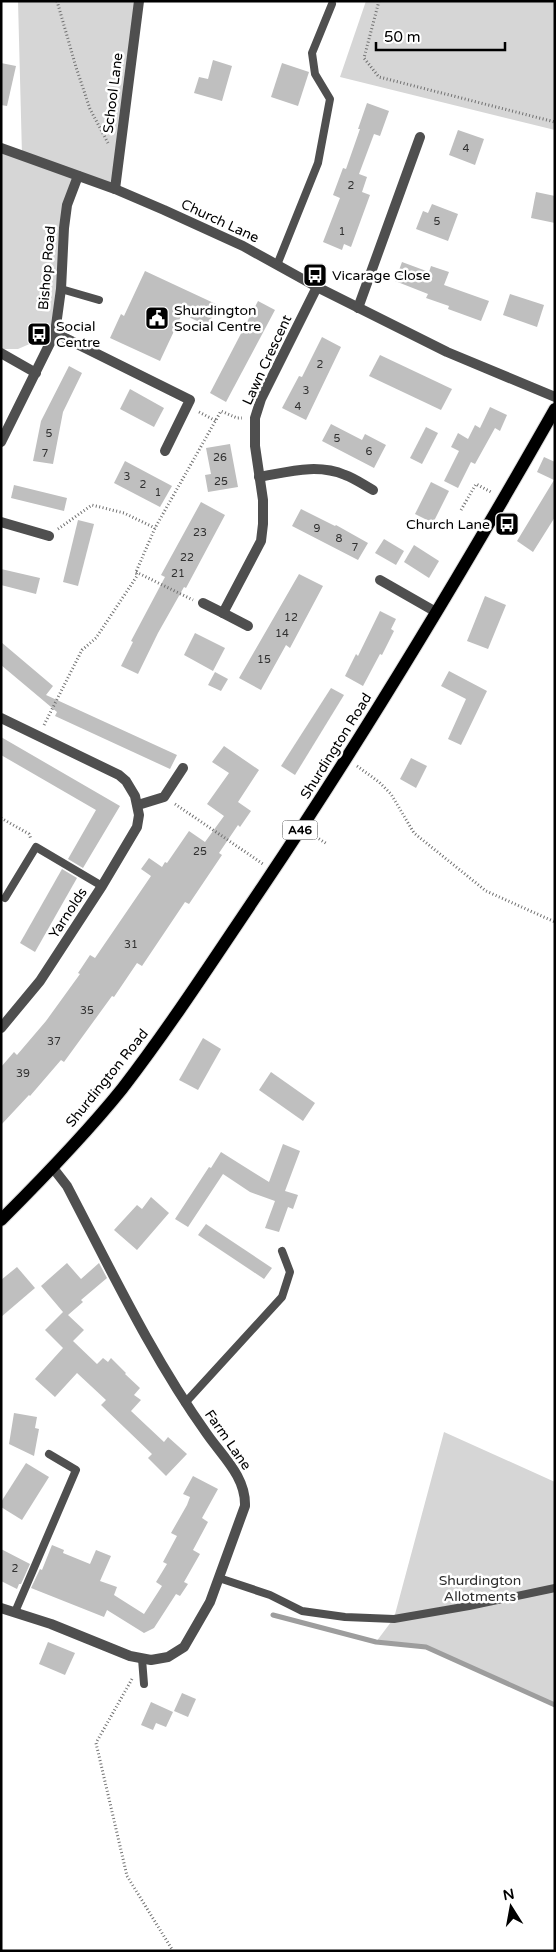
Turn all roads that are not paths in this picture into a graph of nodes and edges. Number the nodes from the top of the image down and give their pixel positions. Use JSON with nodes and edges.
{"nodes":[{"id":1,"x":139,"y":1,"type":"edge"},
{"id":2,"x":332,"y":4,"type":"dead end"},
{"id":3,"x":420,"y":137,"type":"dead end"},
{"id":4,"x":1,"y":148,"type":"edge"},
{"id":5,"x":78,"y":176,"type":"junction"},
{"id":6,"x":114,"y":189,"type":"junction"},
{"id":7,"x":277,"y":265,"type":"junction"},
{"id":8,"x":317,"y":287,"type":"junction"},
{"id":9,"x":61,"y":289,"type":"junction"},
{"id":10,"x":99,"y":300,"type":"dead end"},
{"id":11,"x":358,"y":308,"type":"junction"},
{"id":12,"x":55,"y":333,"type":"junction"},
{"id":13,"x":1,"y":353,"type":"edge"},
{"id":14,"x":36,"y":373,"type":"junction"},
{"id":15,"x":555,"y":397,"type":"edge"},
{"id":16,"x":555,"y":409,"type":"edge"},
{"id":17,"x":1,"y":442,"type":"edge"},
{"id":18,"x":165,"y":451,"type":"dead end"},
{"id":19,"x":259,"y":477,"type":"junction"},
{"id":20,"x":373,"y":490,"type":"dead end"},
{"id":21,"x":1,"y":522,"type":"edge"},
{"id":22,"x":49,"y":536,"type":"road end"},
{"id":23,"x":380,"y":580,"type":"dead end"},
{"id":24,"x":203,"y":603,"type":"road end"},
{"id":25,"x":436,"y":612,"type":"junction"},
{"id":26,"x":223,"y":613,"type":"junction"},
{"id":27,"x":248,"y":626,"type":"dead end"},
{"id":28,"x":1,"y":718,"type":"edge"},
{"id":29,"x":183,"y":768,"type":"dead end"},
{"id":30,"x":138,"y":805,"type":"junction"},
{"id":31,"x":102,"y":886,"type":"junction"},
{"id":32,"x":5,"y":898,"type":"dead end"},
{"id":33,"x":1,"y":1028,"type":"edge"},
{"id":34,"x":53,"y":1168,"type":"junction"},
{"id":35,"x":1,"y":1220,"type":"edge"},
{"id":36,"x":282,"y":1251,"type":"dead end"},
{"id":37,"x":186,"y":1403,"type":"junction"},
{"id":38,"x":49,"y":1454,"type":"dead end"},
{"id":39,"x":219,"y":1578,"type":"junction"},
{"id":40,"x":555,"y":1588,"type":"edge"},
{"id":41,"x":1,"y":1608,"type":"edge"},
{"id":42,"x":15,"y":1612,"type":"junction"},
{"id":43,"x":142,"y":1658,"type":"junction"},
{"id":44,"x":144,"y":1684,"type":"dead end"}],
"edges":[{"from":1,"to":6,"type":"street","name":"School Lane"},
{"from":2,"to":7,"type":"lane"},
{"from":3,"to":11,"type":"street"},
{"from":4,"to":5,"type":"street","name":"Church Lane"},
{"from":5,"to":6,"type":"street","name":"Church Lane"},
{"from":5,"to":9,"type":"street","name":"Bishop Road"},
{"from":6,"to":7,"type":"street","name":"Church Lane"},
{"from":7,"to":8,"type":"street","name":"Church Lane"},
{"from":8,"to":11,"type":"street","name":"Church Lane"},
{"from":8,"to":19,"type":"street","name":"Lawn Crescent"},
{"from":9,"to":10,"type":"lane"},
{"from":9,"to":12,"type":"street","name":"Bishop Road"},
{"from":11,"to":15,"type":"street","name":"Church Lane"},
{"from":12,"to":14,"type":"street","name":"Bishop Road"},
{"from":12,"to":18,"type":"street"},
{"from":13,"to":14,"type":"street"},
{"from":14,"to":17,"type":"street","name":"Bishop Road"},
{"from":16,"to":25,"type":"main road","name":"Shurdington Road","number":"A46"},
{"from":19,"to":20,"type":"street"},
{"from":19,"to":26,"type":"street","name":"Lawn Crescent"},
{"from":21,"to":22,"type":"street"},
{"from":23,"to":25,"type":"street"},
{"from":24,"to":26,"type":"street"},
{"from":25,"to":34,"type":"main road","name":"Shurdington Road","number":"A46"},
{"from":26,"to":27,"type":"street"},
{"from":28,"to":30,"type":"street"},
{"from":29,"to":30,"type":"street"},
{"from":30,"to":31,"type":"street","name":"Yarnolds"},
{"from":31,"to":32,"type":"lane"},
{"from":31,"to":33,"type":"street","name":"Yarnolds"},
{"from":34,"to":35,"type":"main road","name":"Shurdington Road","number":"A46"},
{"from":34,"to":37,"type":"street","name":"Farm Lane"},
{"from":36,"to":37,"type":"lane"},
{"from":37,"to":39,"type":"street","name":"Farm Lane"},
{"from":38,"to":42,"type":"lane"},
{"from":39,"to":40,"type":"lane"},
{"from":39,"to":43,"type":"street","name":"Farm Lane"},
{"from":41,"to":42,"type":"street","name":"Farm Lane"},
{"from":42,"to":43,"type":"street","name":"Farm Lane"},
{"from":43,"to":44,"type":"lane"}]}
